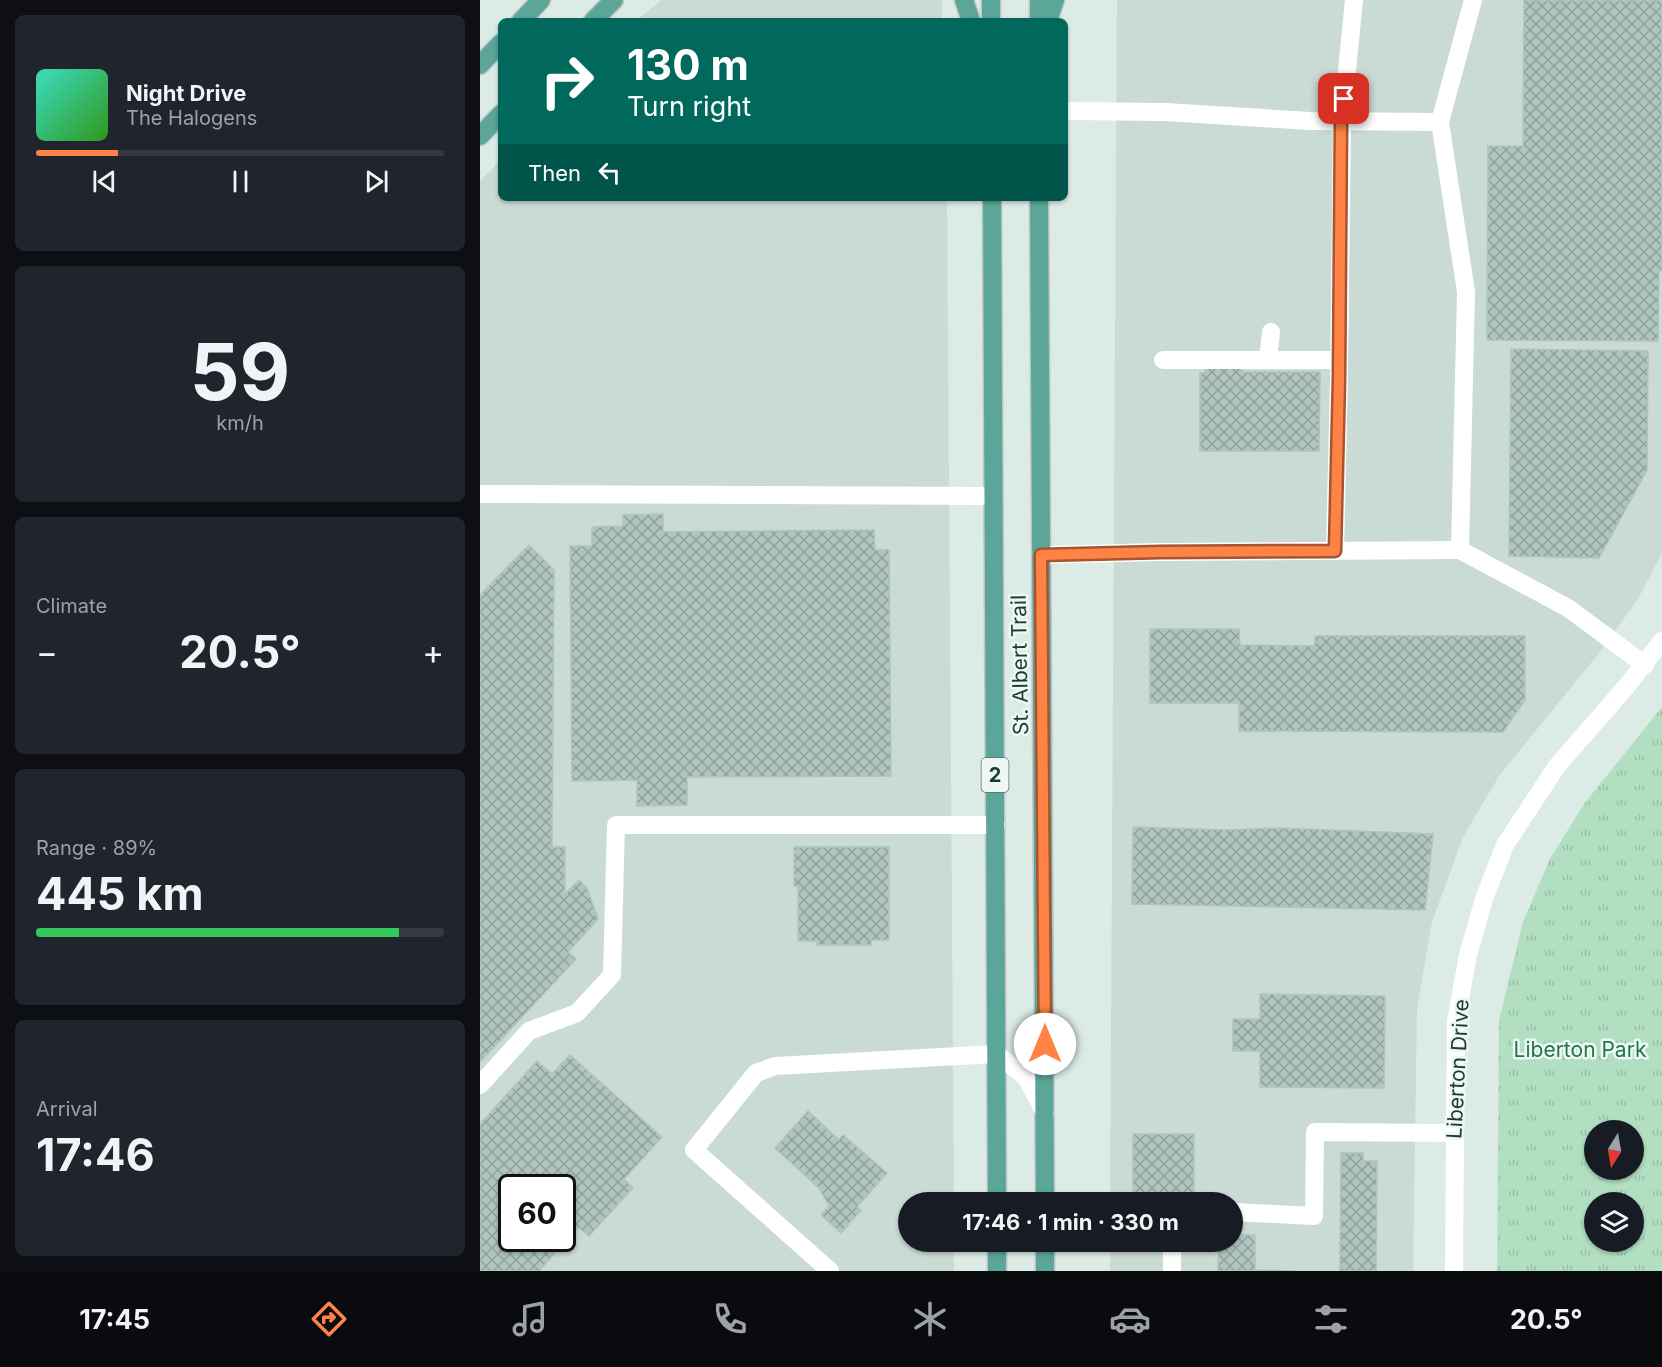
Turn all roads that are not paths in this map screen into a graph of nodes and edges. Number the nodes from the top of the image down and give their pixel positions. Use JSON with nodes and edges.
{"nodes":[{"id":1,"x":541,"y":0,"type":"edge"},
{"id":2,"x":614,"y":0,"type":"edge"},
{"id":3,"x":964,"y":0,"type":"edge"},
{"id":4,"x":991,"y":0,"type":"edge"},
{"id":5,"x":1039,"y":0,"type":"edge"},
{"id":6,"x":1055,"y":0,"type":"edge"},
{"id":7,"x":1354,"y":0,"type":"edge"},
{"id":8,"x":1473,"y":0,"type":"edge"},
{"id":9,"x":524,"y":18,"type":"edge"},
{"id":10,"x":596,"y":18,"type":"edge"},
{"id":11,"x":969,"y":18,"type":"edge"},
{"id":12,"x":991,"y":18,"type":"edge"},
{"id":13,"x":1039,"y":18,"type":"edge"},
{"id":14,"x":1049,"y":18,"type":"edge"},
{"id":15,"x":498,"y":46,"type":"edge"},
{"id":16,"x":480,"y":65,"type":"edge"},
{"id":17,"x":1068,"y":111,"type":"edge"},
{"id":18,"x":498,"y":117,"type":"edge"},
{"id":19,"x":1341,"y":121,"type":"junction"},
{"id":20,"x":1440,"y":122,"type":"junction"},
{"id":21,"x":480,"y":136,"type":"edge"},
{"id":22,"x":992,"y":201,"type":"edge"},
{"id":23,"x":1040,"y":201,"type":"edge"},
{"id":24,"x":1271,"y":332,"type":"dead end"},
{"id":25,"x":1163,"y":360,"type":"dead end"},
{"id":26,"x":1268,"y":360,"type":"junction"},
{"id":27,"x":1339,"y":360,"type":"junction"},
{"id":28,"x":480,"y":494,"type":"edge"},
{"id":29,"x":993,"y":496,"type":"junction"},
{"id":30,"x":1460,"y":550,"type":"junction"},
{"id":31,"x":1335,"y":551,"type":"junction"},
{"id":32,"x":1041,"y":555,"type":"junction"},
{"id":33,"x":1662,"y":640,"type":"edge"},
{"id":34,"x":1645,"y":665,"type":"junction"},
{"id":35,"x":996,"y":825,"type":"junction"},
{"id":36,"x":996,"y":1054,"type":"junction"},
{"id":37,"x":480,"y":1085,"type":"edge"},
{"id":38,"x":1045,"y":1113,"type":"junction"},
{"id":39,"x":1454,"y":1133,"type":"junction"},
{"id":40,"x":997,"y":1192,"type":"edge"},
{"id":41,"x":1045,"y":1192,"type":"edge"},
{"id":42,"x":1243,"y":1212,"type":"edge"},
{"id":43,"x":997,"y":1252,"type":"edge"},
{"id":44,"x":1045,"y":1252,"type":"edge"},
{"id":45,"x":1172,"y":1252,"type":"edge"},
{"id":46,"x":830,"y":1271,"type":"edge"},
{"id":47,"x":997,"y":1271,"type":"edge"},
{"id":48,"x":1046,"y":1271,"type":"edge"},
{"id":49,"x":1172,"y":1271,"type":"edge"},
{"id":50,"x":1454,"y":1271,"type":"edge"}],
"edges":[{"from":1,"to":9,"type":"main road"},
{"from":2,"to":10,"type":"main road"},
{"from":3,"to":11,"type":"main road"},
{"from":4,"to":12,"type":"main road"},
{"from":5,"to":13,"type":"main road"},
{"from":6,"to":14,"type":"main road"},
{"from":7,"to":19,"type":"street"},
{"from":8,"to":20,"type":"street"},
{"from":15,"to":16,"type":"main road"},
{"from":17,"to":19,"type":"street"},
{"from":18,"to":21,"type":"main road"},
{"from":19,"to":20,"type":"street"},
{"from":19,"to":27,"type":"street"},
{"from":20,"to":30,"type":"street"},
{"from":22,"to":29,"type":"main road","name":"St. Albert Trail","number":"2"},
{"from":23,"to":32,"type":"main road","name":"St. Albert Trail"},
{"from":24,"to":26,"type":"street"},
{"from":25,"to":26,"type":"street"},
{"from":26,"to":27,"type":"street"},
{"from":27,"to":31,"type":"street"},
{"from":28,"to":29,"type":"street"},
{"from":29,"to":35,"type":"main road","name":"St. Albert Trail","number":"2"},
{"from":30,"to":31,"type":"street"},
{"from":30,"to":34,"type":"street"},
{"from":31,"to":32,"type":"street"},
{"from":32,"to":38,"type":"main road","name":"St. Albert Trail"},
{"from":33,"to":34,"type":"street","name":"Liberton Drive"},
{"from":34,"to":39,"type":"street","name":"Liberton Drive"},
{"from":35,"to":36,"type":"main road","name":"St. Albert Trail","number":"2"},
{"from":35,"to":37,"type":"street"},
{"from":36,"to":38,"type":"street"},
{"from":36,"to":40,"type":"main road","name":"St. Albert Trail","number":"2"},
{"from":36,"to":46,"type":"street"},
{"from":38,"to":41,"type":"main road","name":"St. Albert Trail"},
{"from":39,"to":42,"type":"street"},
{"from":39,"to":50,"type":"street","name":"Liberton Drive"},
{"from":43,"to":47,"type":"main road"},
{"from":44,"to":48,"type":"main road"},
{"from":45,"to":49,"type":"street"}]}
